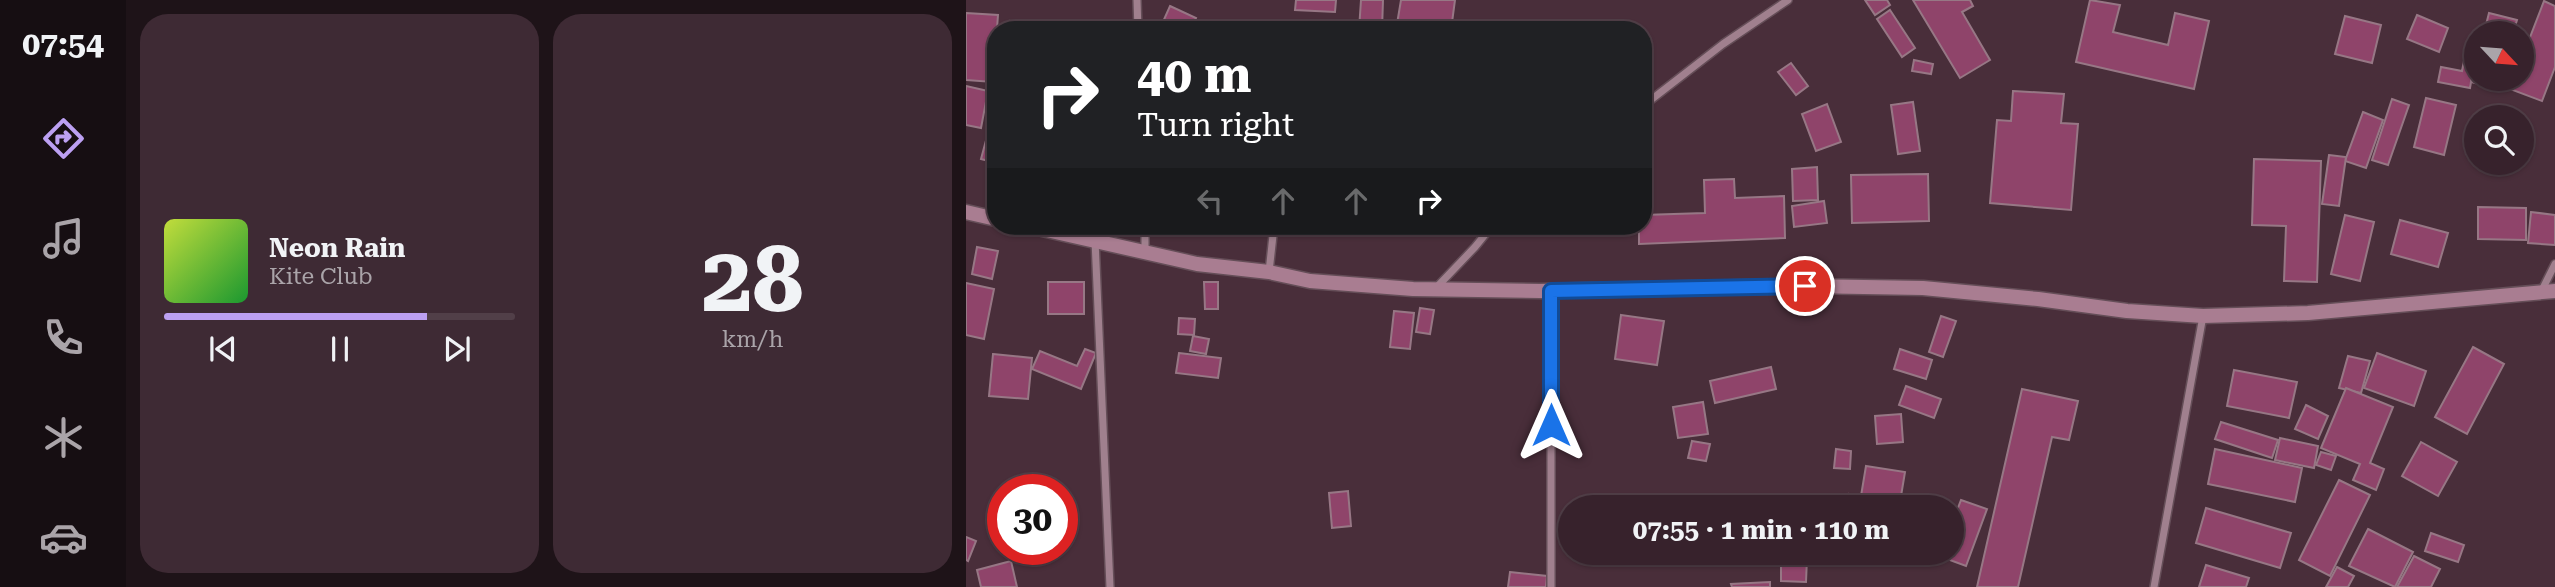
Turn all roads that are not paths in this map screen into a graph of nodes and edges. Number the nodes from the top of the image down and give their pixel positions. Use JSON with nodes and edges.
{"nodes":[{"id":1,"x":1138,"y":0,"type":"edge"},
{"id":2,"x":1788,"y":0,"type":"edge"},
{"id":3,"x":1138,"y":21,"type":"edge"},
{"id":4,"x":1652,"y":99,"type":"edge"},
{"id":5,"x":966,"y":212,"type":"edge"},
{"id":6,"x":987,"y":217,"type":"edge"},
{"id":7,"x":1071,"y":235,"type":"edge"},
{"id":8,"x":1145,"y":235,"type":"edge"},
{"id":9,"x":1273,"y":235,"type":"edge"},
{"id":10,"x":1485,"y":235,"type":"edge"},
{"id":11,"x":1095,"y":240,"type":"junction"},
{"id":12,"x":1146,"y":254,"type":"junction"},
{"id":13,"x":2555,"y":264,"type":"edge"},
{"id":14,"x":1269,"y":272,"type":"junction"},
{"id":15,"x":1434,"y":289,"type":"junction"},
{"id":16,"x":1551,"y":291,"type":"junction"},
{"id":17,"x":2548,"y":292,"type":"edge"},
{"id":18,"x":2203,"y":316,"type":"junction"},
{"id":19,"x":1110,"y":587,"type":"edge"},
{"id":20,"x":1551,"y":587,"type":"edge"},
{"id":21,"x":2154,"y":587,"type":"edge"}],
"edges":[{"from":1,"to":3,"type":"street"},
{"from":2,"to":4,"type":"street"},
{"from":5,"to":6,"type":"street"},
{"from":7,"to":11,"type":"street"},
{"from":8,"to":12,"type":"street"},
{"from":9,"to":14,"type":"street"},
{"from":10,"to":15,"type":"street"},
{"from":11,"to":12,"type":"street"},
{"from":11,"to":19,"type":"street"},
{"from":12,"to":14,"type":"street"},
{"from":13,"to":17,"type":"street"},
{"from":14,"to":15,"type":"street"},
{"from":15,"to":16,"type":"street"},
{"from":16,"to":18,"type":"street"},
{"from":16,"to":20,"type":"street"},
{"from":17,"to":18,"type":"street"},
{"from":18,"to":21,"type":"street"}]}
